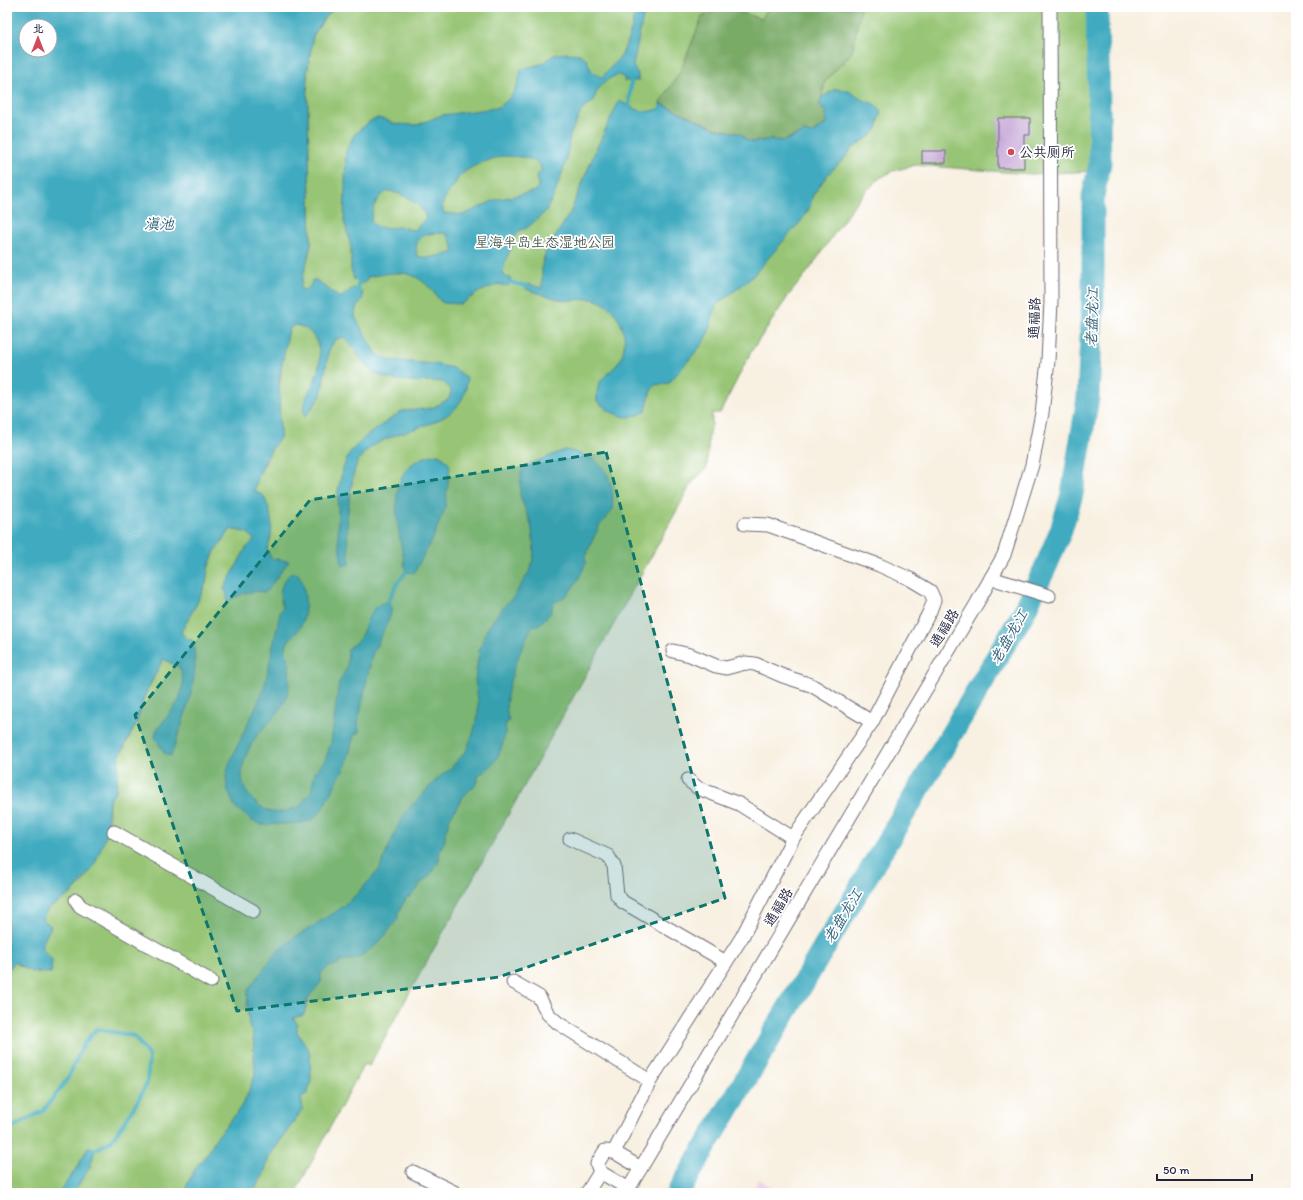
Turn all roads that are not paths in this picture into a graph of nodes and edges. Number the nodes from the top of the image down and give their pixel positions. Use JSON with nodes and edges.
{"nodes":[{"id":1,"x":1050,"y":7,"type":"edge"},
{"id":2,"x":745,"y":524,"type":"dead end"},
{"id":3,"x":991,"y":578,"type":"junction"},
{"id":4,"x":1049,"y":596,"type":"dead end"},
{"id":5,"x":673,"y":651,"type":"dead end"},
{"id":6,"x":872,"y":722,"type":"junction"},
{"id":7,"x":688,"y":780,"type":"dead end"},
{"id":8,"x":114,"y":832,"type":"dead end"},
{"id":9,"x":570,"y":838,"type":"dead end"},
{"id":10,"x":793,"y":838,"type":"junction"},
{"id":11,"x":76,"y":900,"type":"dead end"},
{"id":12,"x":253,"y":911,"type":"dead end"},
{"id":13,"x":726,"y":962,"type":"junction"},
{"id":14,"x":211,"y":981,"type":"dead end"},
{"id":15,"x":513,"y":982,"type":"dead end"},
{"id":16,"x":650,"y":1081,"type":"junction"},
{"id":17,"x":614,"y":1152,"type":"junction"},
{"id":18,"x":641,"y":1168,"type":"junction"},
{"id":19,"x":413,"y":1172,"type":"dead end"},
{"id":20,"x":600,"y":1172,"type":"junction"},
{"id":21,"x":628,"y":1191,"type":"edge"},
{"id":22,"x":456,"y":1193,"type":"edge"},
{"id":23,"x":586,"y":1193,"type":"edge"}],
"edges":[{"from":1,"to":3,"type":"street","name":"通福路"},
{"from":2,"to":6,"type":"street"},
{"from":3,"to":4,"type":"street"},
{"from":3,"to":18,"type":"street","name":"通福路"},
{"from":5,"to":6,"type":"street"},
{"from":6,"to":10,"type":"street"},
{"from":7,"to":10,"type":"street"},
{"from":8,"to":12,"type":"street"},
{"from":9,"to":13,"type":"street"},
{"from":10,"to":13,"type":"street"},
{"from":11,"to":14,"type":"street"},
{"from":13,"to":16,"type":"street"},
{"from":15,"to":16,"type":"street"},
{"from":16,"to":17,"type":"street"},
{"from":17,"to":18,"type":"street"},
{"from":17,"to":20,"type":"street"},
{"from":18,"to":21,"type":"street","name":"通福路"},
{"from":19,"to":22,"type":"street"},
{"from":20,"to":21,"type":"street"},
{"from":20,"to":23,"type":"street"}]}
